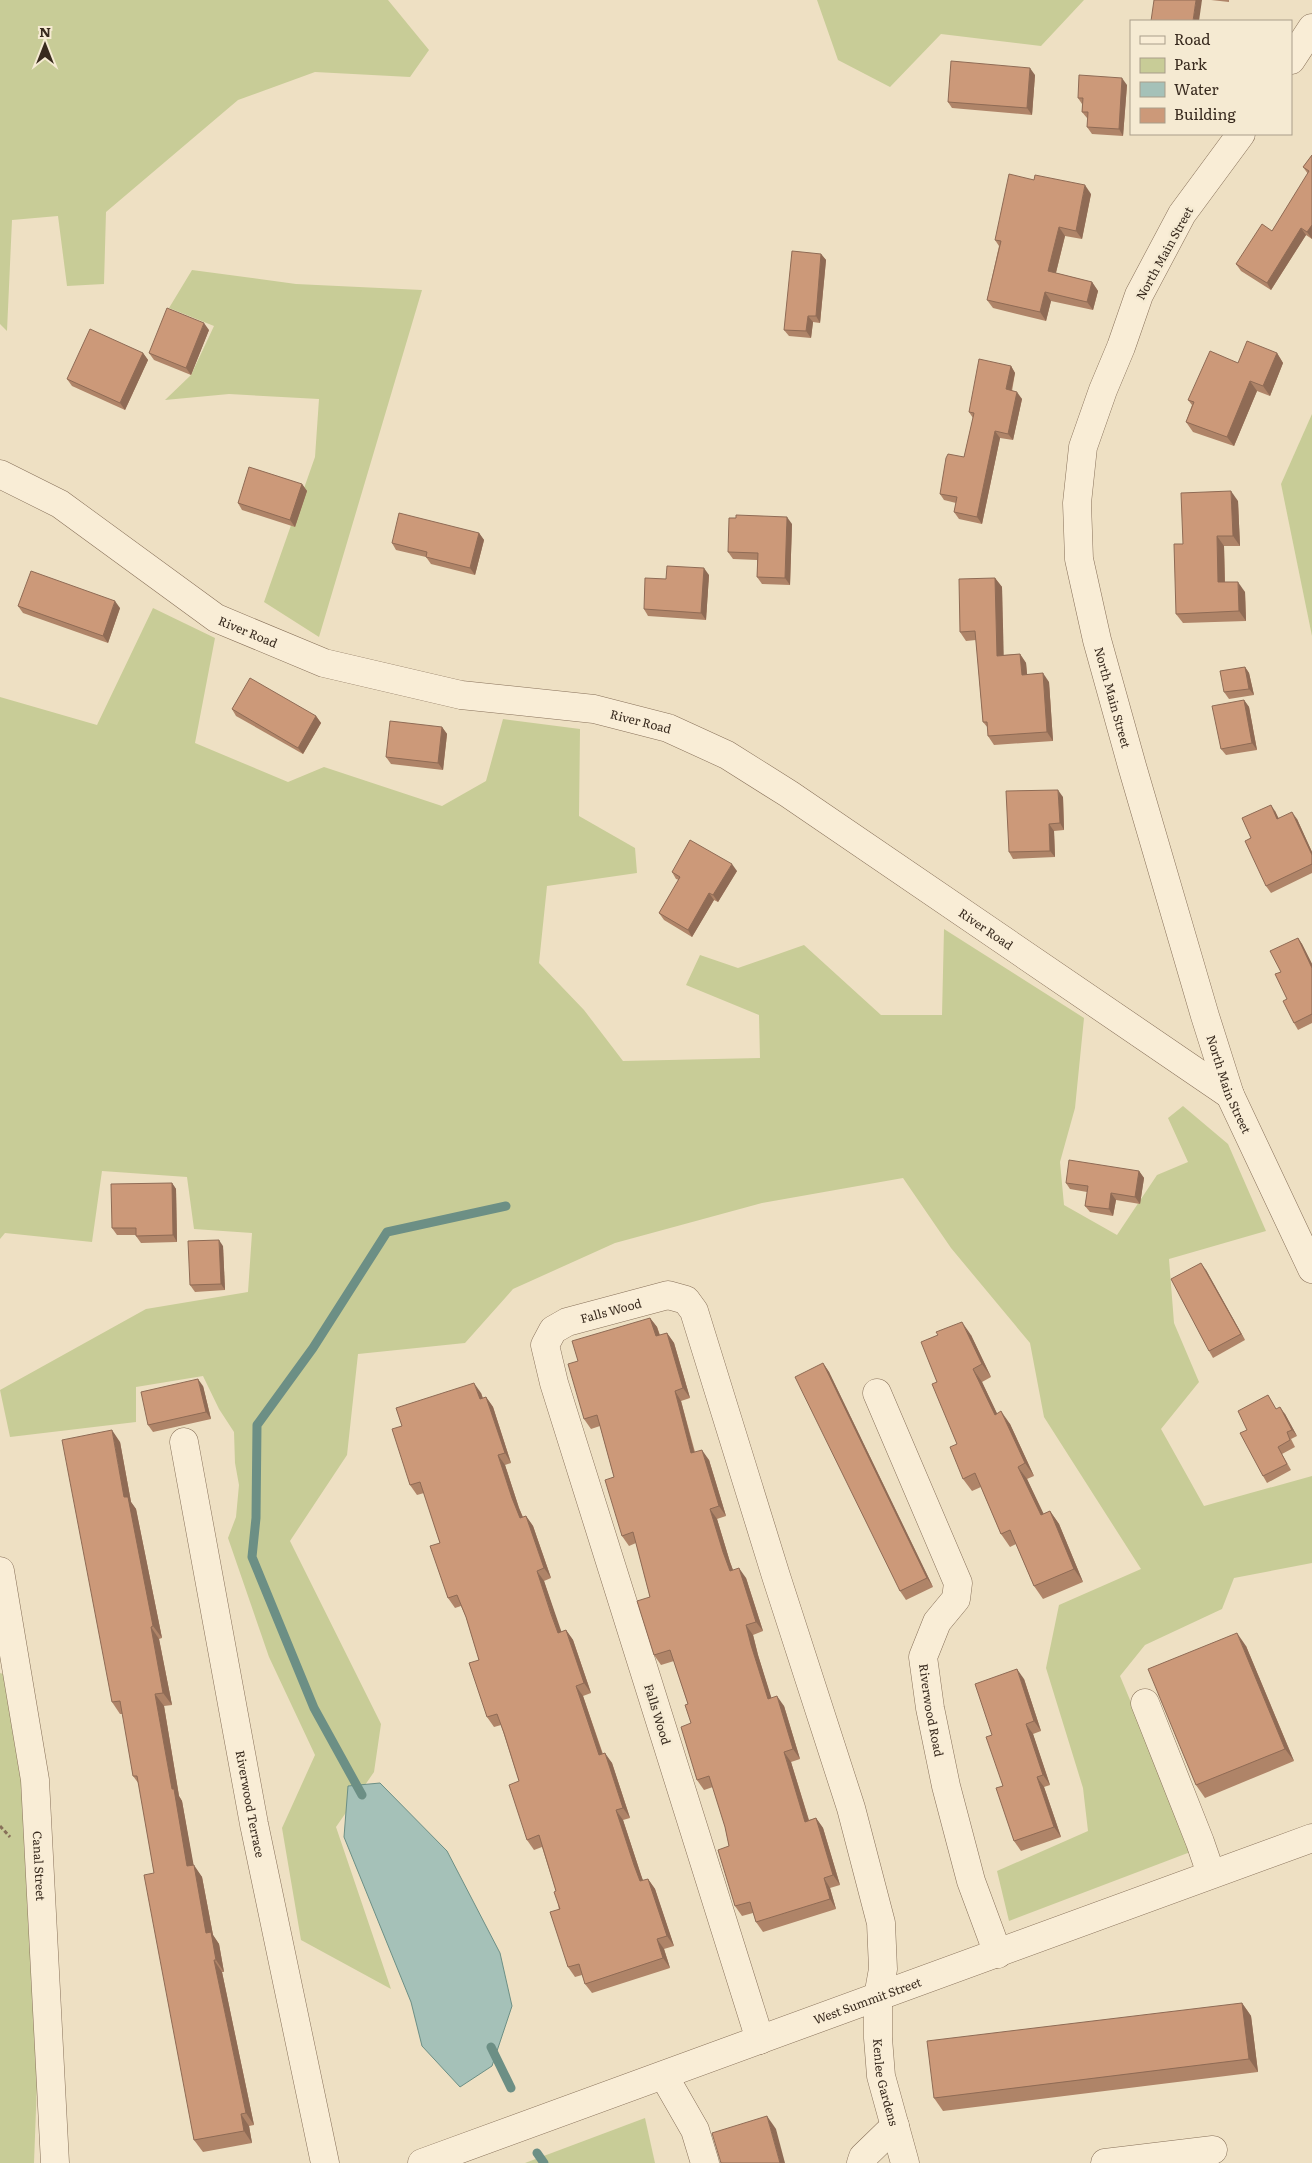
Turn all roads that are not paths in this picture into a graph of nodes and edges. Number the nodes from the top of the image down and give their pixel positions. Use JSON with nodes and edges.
{"nodes":[{"id":1,"x":1312,"y":28,"type":"edge"},
{"id":2,"x":1292,"y":58,"type":"edge"},
{"id":3,"x":1241,"y":135,"type":"edge"},
{"id":4,"x":0,"y":474,"type":"edge"},
{"id":5,"x":1230,"y":1095,"type":"junction"},
{"id":6,"x":1312,"y":1269,"type":"edge"},
{"id":7,"x":877,"y":1393,"type":"dead end"},
{"id":8,"x":184,"y":1442,"type":"dead end"},
{"id":9,"x":0,"y":1571,"type":"edge"},
{"id":10,"x":1145,"y":1703,"type":"dead end"},
{"id":11,"x":1312,"y":1838,"type":"edge"},
{"id":12,"x":1211,"y":1874,"type":"junction"},
{"id":13,"x":998,"y":1954,"type":"junction"},
{"id":14,"x":878,"y":1997,"type":"junction"},
{"id":15,"x":760,"y":2040,"type":"junction"},
{"id":16,"x":664,"y":2076,"type":"junction"},
{"id":17,"x":895,"y":2126,"type":"junction"},
{"id":18,"x":1213,"y":2150,"type":"dead end"},
{"id":19,"x":55,"y":2163,"type":"edge"},
{"id":20,"x":324,"y":2163,"type":"edge"},
{"id":21,"x":422,"y":2163,"type":"edge"},
{"id":22,"x":705,"y":2163,"type":"edge"},
{"id":23,"x":861,"y":2163,"type":"edge"},
{"id":24,"x":905,"y":2163,"type":"edge"},
{"id":25,"x":1105,"y":2163,"type":"edge"}],
"edges":[{"from":1,"to":2,"type":"street"},
{"from":3,"to":5,"type":"street","name":"North Main Street"},
{"from":4,"to":5,"type":"street","name":"River Road"},
{"from":5,"to":6,"type":"street","name":"North Main Street"},
{"from":7,"to":13,"type":"street","name":"Riverwood Road"},
{"from":8,"to":20,"type":"street","name":"Riverwood Terrace"},
{"from":9,"to":19,"type":"street","name":"Canal Street"},
{"from":10,"to":12,"type":"street"},
{"from":11,"to":12,"type":"street","name":"West Summit Street"},
{"from":12,"to":13,"type":"street","name":"West Summit Street"},
{"from":13,"to":14,"type":"street","name":"West Summit Street"},
{"from":14,"to":15,"type":"street","name":"West Summit Street"},
{"from":14,"to":15,"type":"street","name":"Falls Wood"},
{"from":14,"to":17,"type":"street","name":"Kenlee Gardens"},
{"from":15,"to":16,"type":"street","name":"West Summit Street"},
{"from":16,"to":21,"type":"street","name":"West Summit Street"},
{"from":16,"to":22,"type":"street"},
{"from":17,"to":23,"type":"street"},
{"from":17,"to":24,"type":"street","name":"Kenlee Gardens"},
{"from":18,"to":25,"type":"street"}]}
